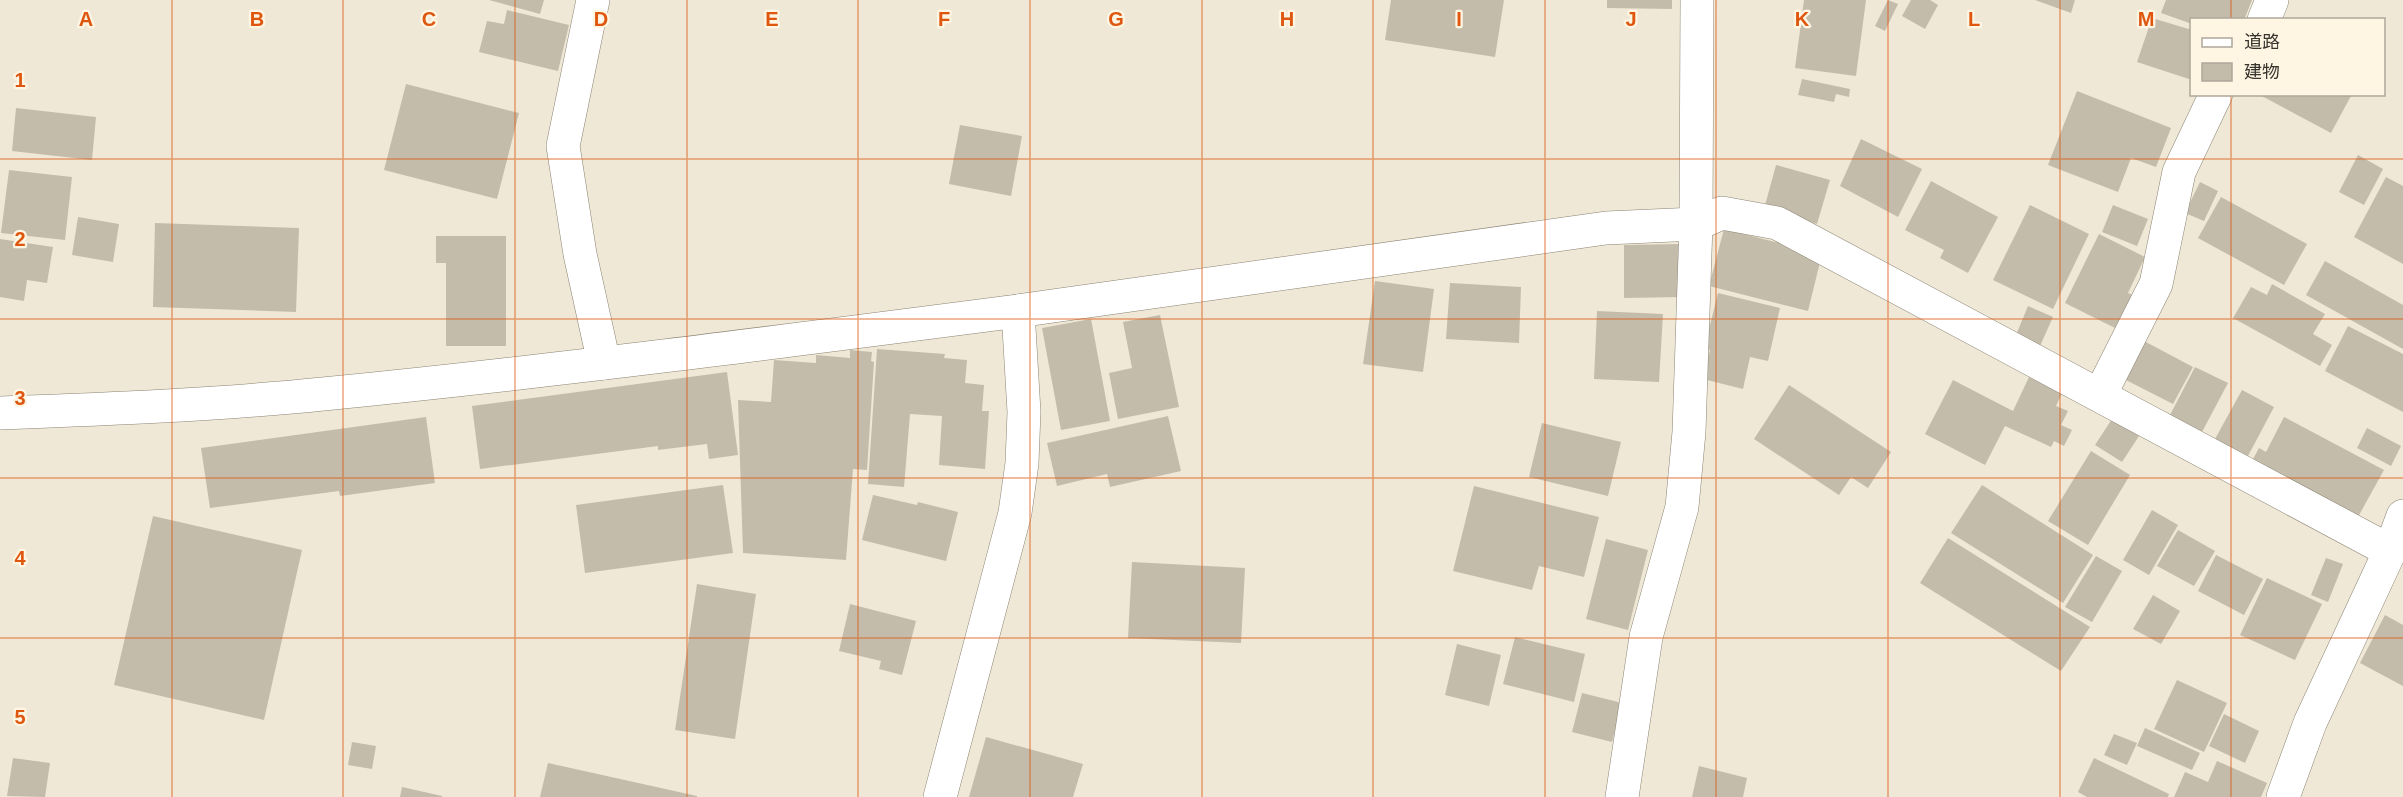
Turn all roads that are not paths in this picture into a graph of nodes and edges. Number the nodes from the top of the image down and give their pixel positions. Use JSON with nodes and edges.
{"nodes":[{"id":1,"x":593,"y":0,"type":"edge"},
{"id":2,"x":1697,"y":0,"type":"edge"},
{"id":3,"x":2272,"y":0,"type":"edge"},
{"id":4,"x":2265,"y":18,"type":"edge"},
{"id":5,"x":2215,"y":96,"type":"edge"},
{"id":6,"x":1696,"y":224,"type":"junction"},
{"id":7,"x":1018,"y":311,"type":"junction"},
{"id":8,"x":604,"y":363,"type":"junction"},
{"id":9,"x":2100,"y":395,"type":"junction"},
{"id":10,"x":0,"y":413,"type":"edge"},
{"id":11,"x":2403,"y":516,"type":"edge"},
{"id":12,"x":2390,"y":551,"type":"junction"},
{"id":13,"x":940,"y":797,"type":"edge"},
{"id":14,"x":1622,"y":797,"type":"edge"},
{"id":15,"x":2283,"y":797,"type":"edge"}],
"edges":[{"from":1,"to":8,"type":"street"},
{"from":2,"to":6,"type":"street"},
{"from":3,"to":4,"type":"street"},
{"from":5,"to":9,"type":"street"},
{"from":6,"to":7,"type":"street"},
{"from":6,"to":9,"type":"street"},
{"from":6,"to":14,"type":"street"},
{"from":7,"to":8,"type":"street"},
{"from":7,"to":13,"type":"street"},
{"from":8,"to":10,"type":"street"},
{"from":9,"to":12,"type":"street"},
{"from":11,"to":12,"type":"street"},
{"from":12,"to":15,"type":"street"}]}
